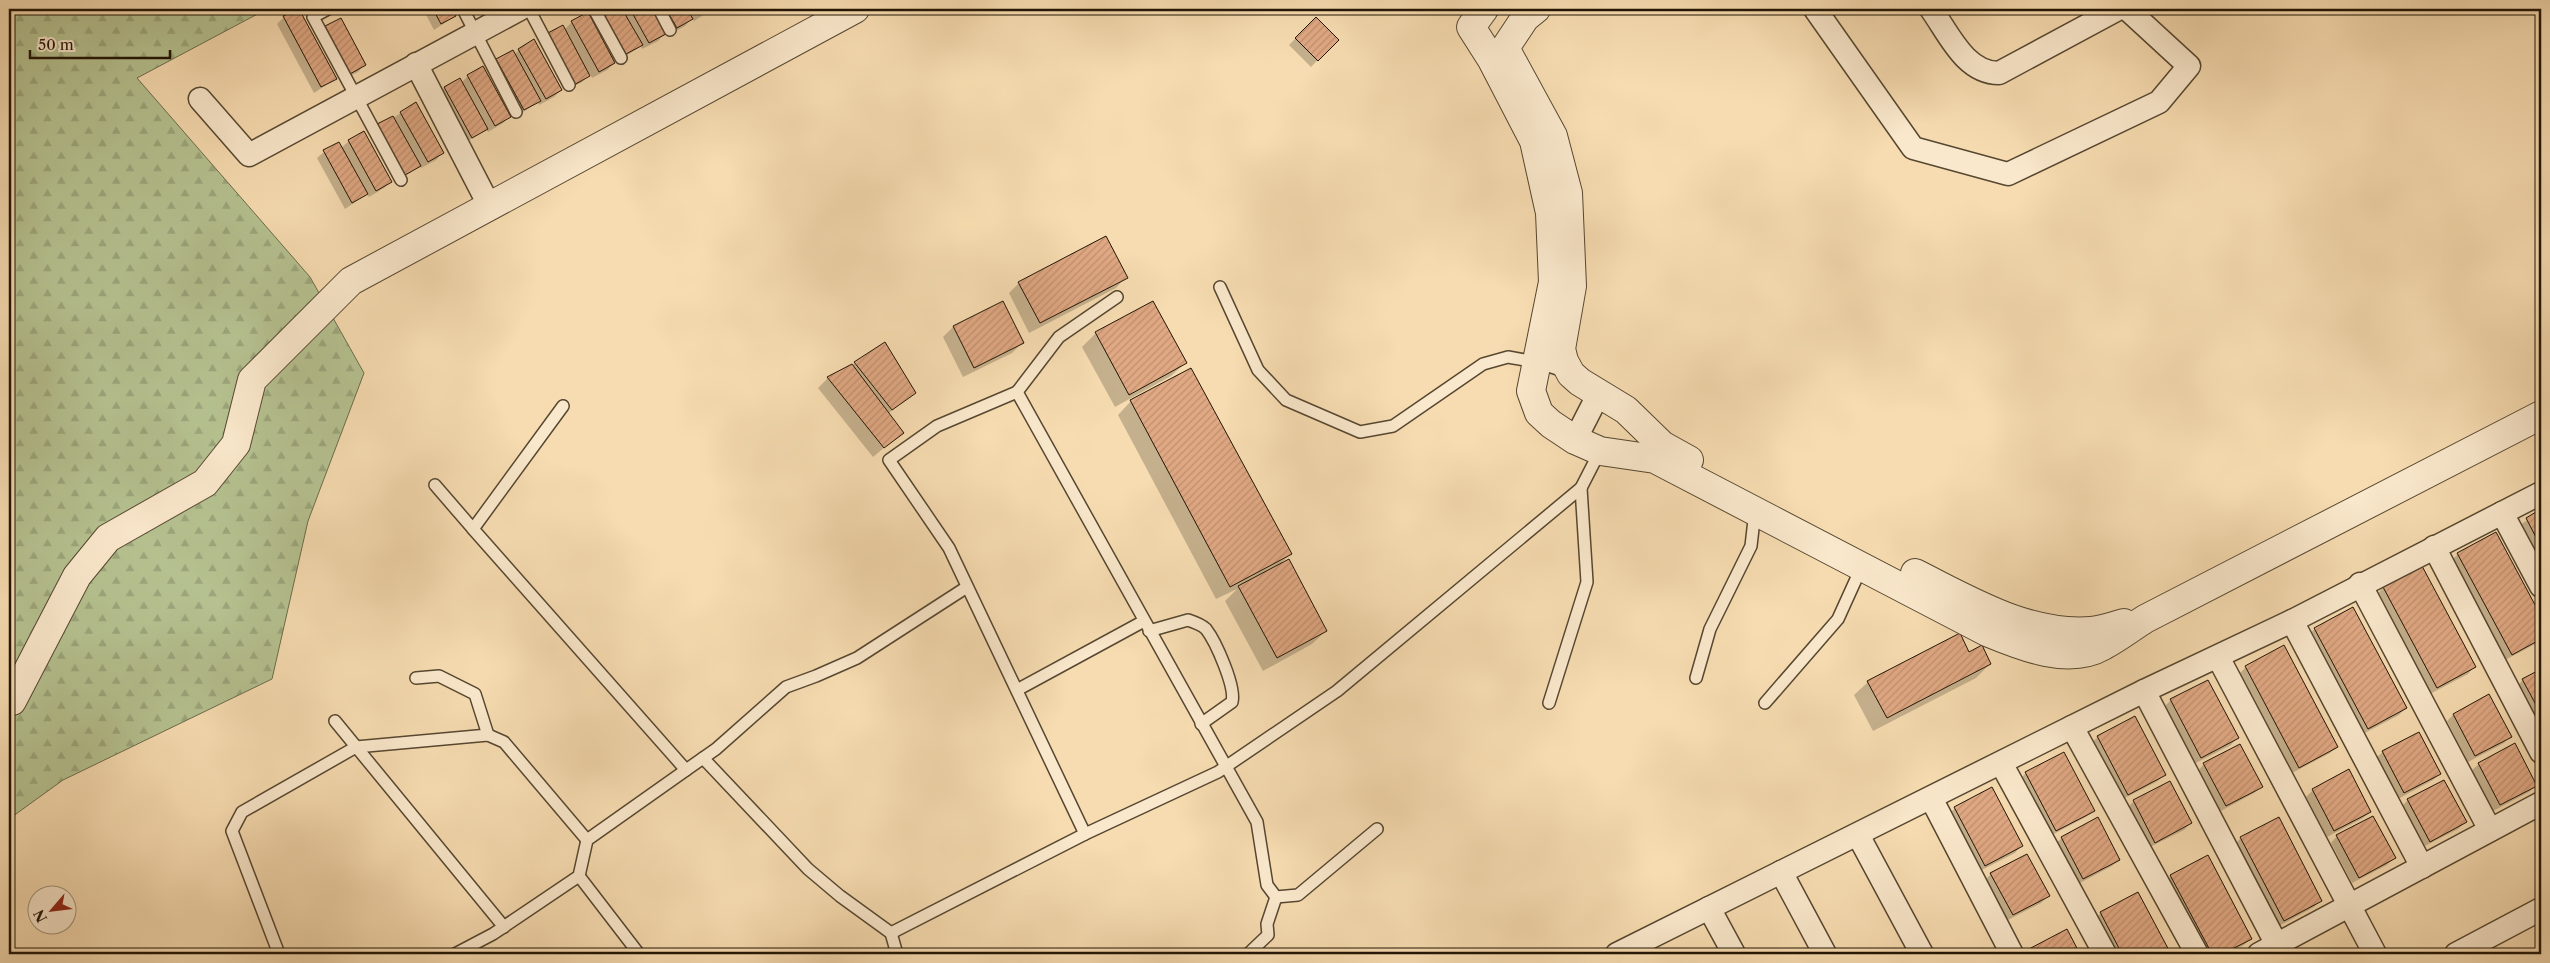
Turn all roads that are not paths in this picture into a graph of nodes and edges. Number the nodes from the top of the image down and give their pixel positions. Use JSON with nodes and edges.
{"nodes":[{"id":1,"x":328,"y":9,"type":"edge"},
{"id":2,"x":463,"y":9,"type":"edge"},
{"id":3,"x":520,"y":9,"type":"edge"},
{"id":4,"x":529,"y":9,"type":"edge"},
{"id":5,"x":594,"y":9,"type":"edge"},
{"id":6,"x":659,"y":9,"type":"edge"},
{"id":7,"x":855,"y":9,"type":"edge"},
{"id":8,"x":1484,"y":9,"type":"edge"},
{"id":9,"x":1536,"y":9,"type":"edge"},
{"id":10,"x":1815,"y":9,"type":"edge"},
{"id":11,"x":1931,"y":9,"type":"edge"},
{"id":12,"x":2118,"y":9,"type":"edge"},
{"id":13,"x":2127,"y":9,"type":"edge"},
{"id":14,"x":670,"y":30,"type":"dead end"},
{"id":15,"x":475,"y":32,"type":"junction"},
{"id":16,"x":621,"y":58,"type":"dead end"},
{"id":17,"x":416,"y":64,"type":"junction"},
{"id":18,"x":569,"y":86,"type":"dead end"},
{"id":19,"x":356,"y":97,"type":"junction"},
{"id":20,"x":200,"y":99,"type":"dead end"},
{"id":21,"x":516,"y":112,"type":"dead end"},
{"id":22,"x":400,"y":180,"type":"dead end"},
{"id":23,"x":490,"y":207,"type":"junction"},
{"id":24,"x":1220,"y":287,"type":"dead end"},
{"id":25,"x":1117,"y":297,"type":"dead end"},
{"id":26,"x":1536,"y":362,"type":"junction"},
{"id":27,"x":1571,"y":374,"type":"junction"},
{"id":28,"x":1017,"y":392,"type":"junction"},
{"id":29,"x":1599,"y":394,"type":"junction"},
{"id":30,"x":562,"y":406,"type":"dead end"},
{"id":31,"x":2541,"y":415,"type":"edge"},
{"id":32,"x":1640,"y":424,"type":"junction"},
{"id":33,"x":1575,"y":440,"type":"junction"},
{"id":34,"x":1600,"y":451,"type":"junction"},
{"id":35,"x":1628,"y":456,"type":"junction"},
{"id":36,"x":435,"y":485,"type":"dead end"},
{"id":37,"x":1581,"y":488,"type":"junction"},
{"id":38,"x":2541,"y":493,"type":"edge"},
{"id":39,"x":1755,"y":511,"type":"junction"},
{"id":40,"x":2502,"y":513,"type":"junction"},
{"id":41,"x":473,"y":529,"type":"junction"},
{"id":42,"x":2434,"y":547,"type":"junction"},
{"id":43,"x":1865,"y":558,"type":"junction"},
{"id":44,"x":2360,"y":584,"type":"junction"},
{"id":45,"x":2541,"y":586,"type":"edge"},
{"id":46,"x":967,"y":587,"type":"junction"},
{"id":47,"x":2292,"y":621,"type":"junction"},
{"id":48,"x":1147,"y":626,"type":"junction"},
{"id":49,"x":2218,"y":658,"type":"junction"},
{"id":50,"x":416,"y":678,"type":"dead end"},
{"id":51,"x":1696,"y":678,"type":"dead end"},
{"id":52,"x":1017,"y":690,"type":"junction"},
{"id":53,"x":2144,"y":691,"type":"junction"},
{"id":54,"x":9,"y":701,"type":"edge"},
{"id":55,"x":1549,"y":703,"type":"dead end"},
{"id":56,"x":1765,"y":703,"type":"dead end"},
{"id":57,"x":335,"y":721,"type":"dead end"},
{"id":58,"x":1201,"y":724,"type":"junction"},
{"id":59,"x":2072,"y":727,"type":"junction"},
{"id":60,"x":488,"y":735,"type":"junction"},
{"id":61,"x":356,"y":747,"type":"junction"},
{"id":62,"x":2541,"y":752,"type":"edge"},
{"id":63,"x":703,"y":758,"type":"junction"},
{"id":64,"x":2001,"y":763,"type":"junction"},
{"id":65,"x":1225,"y":767,"type":"junction"},
{"id":66,"x":686,"y":770,"type":"junction"},
{"id":67,"x":1931,"y":798,"type":"junction"},
{"id":68,"x":2541,"y":803,"type":"edge"},
{"id":69,"x":1377,"y":828,"type":"dead end"},
{"id":70,"x":2490,"y":830,"type":"junction"},
{"id":71,"x":1085,"y":834,"type":"junction"},
{"id":72,"x":1858,"y":835,"type":"junction"},
{"id":73,"x":587,"y":840,"type":"junction"},
{"id":74,"x":2422,"y":867,"type":"junction"},
{"id":75,"x":1780,"y":872,"type":"junction"},
{"id":76,"x":579,"y":876,"type":"junction"},
{"id":77,"x":1276,"y":897,"type":"junction"},
{"id":78,"x":2349,"y":906,"type":"junction"},
{"id":79,"x":1709,"y":908,"type":"junction"},
{"id":80,"x":2541,"y":911,"type":"edge"},
{"id":81,"x":504,"y":927,"type":"junction"},
{"id":82,"x":892,"y":933,"type":"junction"},
{"id":83,"x":1641,"y":949,"type":"edge"},
{"id":84,"x":2268,"y":949,"type":"edge"},
{"id":85,"x":2466,"y":952,"type":"edge"},
{"id":86,"x":279,"y":954,"type":"edge"},
{"id":87,"x":455,"y":954,"type":"edge"},
{"id":88,"x":639,"y":954,"type":"edge"},
{"id":89,"x":897,"y":954,"type":"edge"},
{"id":90,"x":1248,"y":954,"type":"edge"},
{"id":91,"x":1617,"y":954,"type":"edge"},
{"id":92,"x":1734,"y":954,"type":"edge"},
{"id":93,"x":1825,"y":954,"type":"edge"},
{"id":94,"x":1922,"y":954,"type":"edge"},
{"id":95,"x":2012,"y":954,"type":"edge"},
{"id":96,"x":2105,"y":954,"type":"edge"},
{"id":97,"x":2197,"y":954,"type":"edge"},
{"id":98,"x":2374,"y":954,"type":"edge"}],
"edges":[{"from":1,"to":19,"type":"lane"},
{"from":2,"to":15,"type":"lane"},
{"from":3,"to":15,"type":"street"},
{"from":4,"to":18,"type":"lane"},
{"from":5,"to":16,"type":"lane"},
{"from":6,"to":14,"type":"lane"},
{"from":7,"to":23,"type":"street"},
{"from":8,"to":26,"type":"street"},
{"from":9,"to":27,"type":"street"},
{"from":10,"to":13,"type":"street"},
{"from":11,"to":12,"type":"street"},
{"from":15,"to":17,"type":"street"},
{"from":15,"to":21,"type":"lane"},
{"from":17,"to":19,"type":"street"},
{"from":17,"to":23,"type":"street"},
{"from":19,"to":20,"type":"street"},
{"from":19,"to":22,"type":"lane"},
{"from":23,"to":54,"type":"street"},
{"from":24,"to":26,"type":"lane"},
{"from":25,"to":28,"type":"lane"},
{"from":26,"to":27,"type":"lane"},
{"from":26,"to":33,"type":"street"},
{"from":27,"to":29,"type":"street"},
{"from":28,"to":46,"type":"lane"},
{"from":28,"to":48,"type":"lane"},
{"from":29,"to":32,"type":"street"},
{"from":29,"to":33,"type":"street"},
{"from":30,"to":41,"type":"lane"},
{"from":31,"to":43,"type":"street"},
{"from":32,"to":35,"type":"street"},
{"from":32,"to":43,"type":"street"},
{"from":33,"to":34,"type":"street"},
{"from":34,"to":35,"type":"street"},
{"from":34,"to":37,"type":"lane"},
{"from":35,"to":39,"type":"street"},
{"from":36,"to":41,"type":"lane"},
{"from":37,"to":55,"type":"lane"},
{"from":37,"to":65,"type":"lane"},
{"from":38,"to":40,"type":"street"},
{"from":39,"to":43,"type":"street"},
{"from":39,"to":51,"type":"lane"},
{"from":40,"to":42,"type":"street"},
{"from":40,"to":45,"type":"street"},
{"from":41,"to":66,"type":"lane"},
{"from":42,"to":44,"type":"street"},
{"from":42,"to":62,"type":"street"},
{"from":43,"to":56,"type":"lane"},
{"from":44,"to":47,"type":"street"},
{"from":44,"to":70,"type":"street"},
{"from":46,"to":52,"type":"lane"},
{"from":46,"to":63,"type":"lane"},
{"from":47,"to":49,"type":"street"},
{"from":47,"to":74,"type":"street"},
{"from":48,"to":52,"type":"lane"},
{"from":48,"to":58,"type":"lane"},
{"from":48,"to":58,"type":"lane"},
{"from":49,"to":53,"type":"street"},
{"from":49,"to":78,"type":"street"},
{"from":50,"to":60,"type":"lane"},
{"from":52,"to":71,"type":"lane"},
{"from":53,"to":59,"type":"street"},
{"from":53,"to":84,"type":"street"},
{"from":57,"to":61,"type":"lane"},
{"from":58,"to":65,"type":"lane"},
{"from":59,"to":64,"type":"street"},
{"from":59,"to":97,"type":"street"},
{"from":60,"to":61,"type":"lane"},
{"from":60,"to":73,"type":"lane"},
{"from":61,"to":81,"type":"lane"},
{"from":61,"to":86,"type":"lane"},
{"from":63,"to":66,"type":"lane"},
{"from":63,"to":82,"type":"lane"},
{"from":64,"to":67,"type":"street"},
{"from":64,"to":96,"type":"street"},
{"from":65,"to":71,"type":"lane"},
{"from":65,"to":77,"type":"lane"},
{"from":66,"to":73,"type":"lane"},
{"from":67,"to":72,"type":"street"},
{"from":67,"to":95,"type":"street"},
{"from":68,"to":70,"type":"street"},
{"from":69,"to":77,"type":"lane"},
{"from":70,"to":74,"type":"street"},
{"from":71,"to":82,"type":"lane"},
{"from":72,"to":75,"type":"street"},
{"from":72,"to":94,"type":"street"},
{"from":73,"to":76,"type":"lane"},
{"from":74,"to":78,"type":"street"},
{"from":75,"to":79,"type":"street"},
{"from":75,"to":93,"type":"street"},
{"from":76,"to":81,"type":"lane"},
{"from":76,"to":88,"type":"lane"},
{"from":77,"to":90,"type":"lane"},
{"from":78,"to":84,"type":"street"},
{"from":78,"to":98,"type":"street"},
{"from":79,"to":83,"type":"street"},
{"from":79,"to":92,"type":"street"},
{"from":80,"to":85,"type":"street"},
{"from":81,"to":87,"type":"lane"},
{"from":82,"to":89,"type":"lane"},
{"from":83,"to":91,"type":"street"}]}
